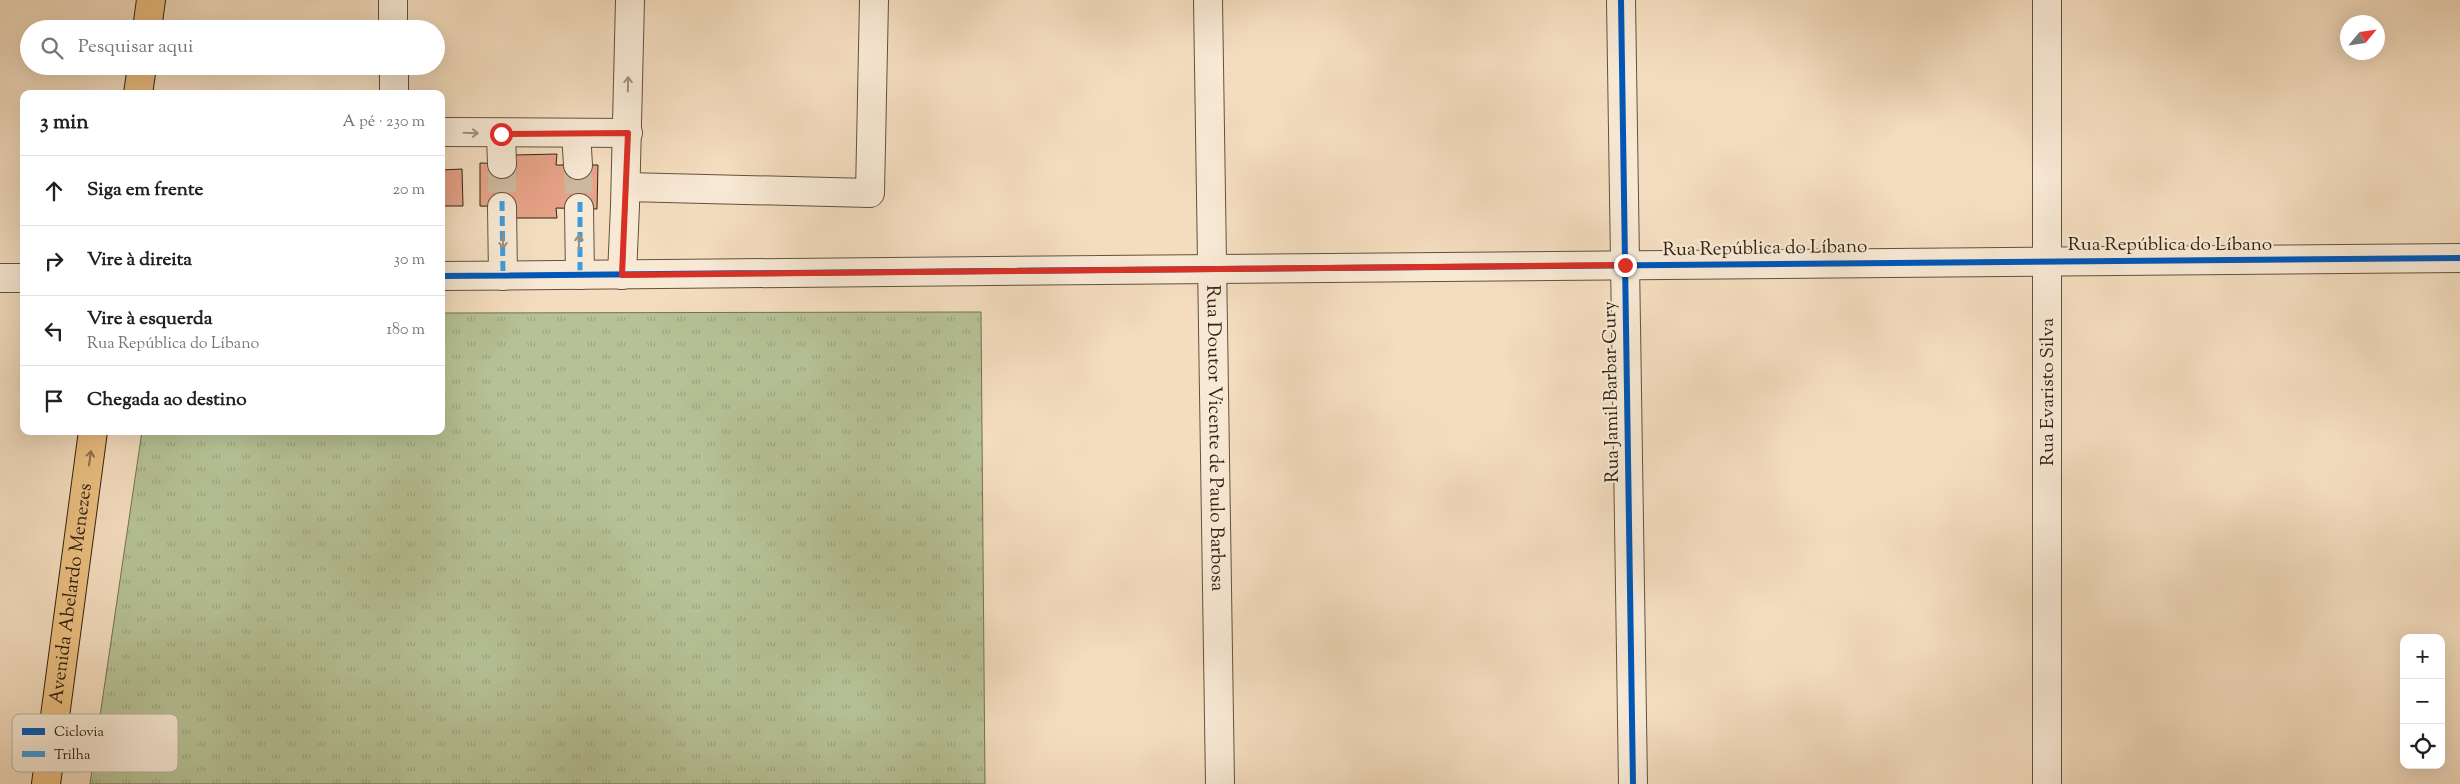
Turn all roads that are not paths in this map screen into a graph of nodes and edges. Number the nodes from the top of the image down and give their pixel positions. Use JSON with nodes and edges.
{"nodes":[{"id":1,"x":151,"y":0,"type":"edge"},
{"id":2,"x":393,"y":0,"type":"edge"},
{"id":3,"x":630,"y":0,"type":"edge"},
{"id":4,"x":874,"y":0,"type":"edge"},
{"id":5,"x":1208,"y":0,"type":"edge"},
{"id":6,"x":1621,"y":0,"type":"edge"},
{"id":7,"x":2047,"y":0,"type":"edge"},
{"id":8,"x":148,"y":20,"type":"edge"},
{"id":9,"x":393,"y":20,"type":"edge"},
{"id":10,"x":141,"y":75,"type":"edge"},
{"id":11,"x":394,"y":75,"type":"edge"},
{"id":12,"x":139,"y":90,"type":"edge"},
{"id":13,"x":394,"y":90,"type":"edge"},
{"id":14,"x":445,"y":132,"type":"edge"},
{"id":15,"x":576,"y":133,"type":"junction"},
{"id":16,"x":628,"y":133,"type":"junction"},
{"id":17,"x":501,"y":134,"type":"junction"},
{"id":18,"x":502,"y":164,"type":"tunnel mouth"},
{"id":19,"x":578,"y":165,"type":"tunnel mouth"},
{"id":20,"x":626,"y":197,"type":"junction"},
{"id":21,"x":502,"y":207,"type":"tunnel mouth"},
{"id":22,"x":579,"y":208,"type":"tunnel mouth"},
{"id":23,"x":2460,"y":258,"type":"edge"},
{"id":24,"x":2048,"y":261,"type":"junction"},
{"id":25,"x":1625,"y":265,"type":"junction"},
{"id":26,"x":1212,"y":269,"type":"junction"},
{"id":27,"x":580,"y":275,"type":"junction"},
{"id":28,"x":622,"y":275,"type":"junction"},
{"id":29,"x":445,"y":276,"type":"edge"},
{"id":30,"x":503,"y":276,"type":"junction"},
{"id":31,"x":0,"y":278,"type":"edge"},
{"id":32,"x":20,"y":278,"type":"edge"},
{"id":33,"x":92,"y":435,"type":"edge"},
{"id":34,"x":55,"y":714,"type":"edge"},
{"id":35,"x":1220,"y":784,"type":"edge"},
{"id":36,"x":1633,"y":784,"type":"edge"},
{"id":37,"x":2047,"y":784,"type":"edge"}],
"edges":[{"from":1,"to":8,"type":"main road"},
{"from":2,"to":9,"type":"street"},
{"from":16,"to":3,"type":"street","one_way":true},
{"from":4,"to":20,"type":"street"},
{"from":5,"to":26,"type":"street","name":"Rua Doutor Vicente de Paulo Barbosa"},
{"from":6,"to":25,"type":"street","name":"Rua Jamil Barbar Cury"},
{"from":7,"to":24,"type":"street","name":"Rua Evaristo Silva"},
{"from":10,"to":12,"type":"main road"},
{"from":11,"to":13,"type":"street"},
{"from":14,"to":17,"type":"street","one_way":true},
{"from":15,"to":16,"type":"street"},
{"from":15,"to":17,"type":"street"},
{"from":15,"to":19,"type":"street"},
{"from":16,"to":20,"type":"street"},
{"from":17,"to":18,"type":"street"},
{"from":20,"to":28,"type":"street"},
{"from":21,"to":30,"type":"street","one_way":true},
{"from":27,"to":22,"type":"street","one_way":true},
{"from":23,"to":24,"type":"street","name":"Rua República do Líbano"},
{"from":24,"to":25,"type":"street","name":"Rua República do Líbano"},
{"from":24,"to":37,"type":"street","name":"Rua Evaristo Silva"},
{"from":25,"to":26,"type":"street","name":"Rua República do Líbano"},
{"from":25,"to":36,"type":"street","name":"Rua Jamil Barbar Cury"},
{"from":26,"to":28,"type":"street","name":"Rua República do Líbano"},
{"from":26,"to":35,"type":"street","name":"Rua Doutor Vicente de Paulo Barbosa"},
{"from":27,"to":28,"type":"street","name":"Rua República do Líbano"},
{"from":27,"to":30,"type":"street","name":"Rua República do Líbano"},
{"from":29,"to":30,"type":"street","name":"Rua República do Líbano"},
{"from":31,"to":32,"type":"street"},
{"from":34,"to":33,"type":"main road","name":"Avenida Abelardo Menezes","one_way":true}]}
